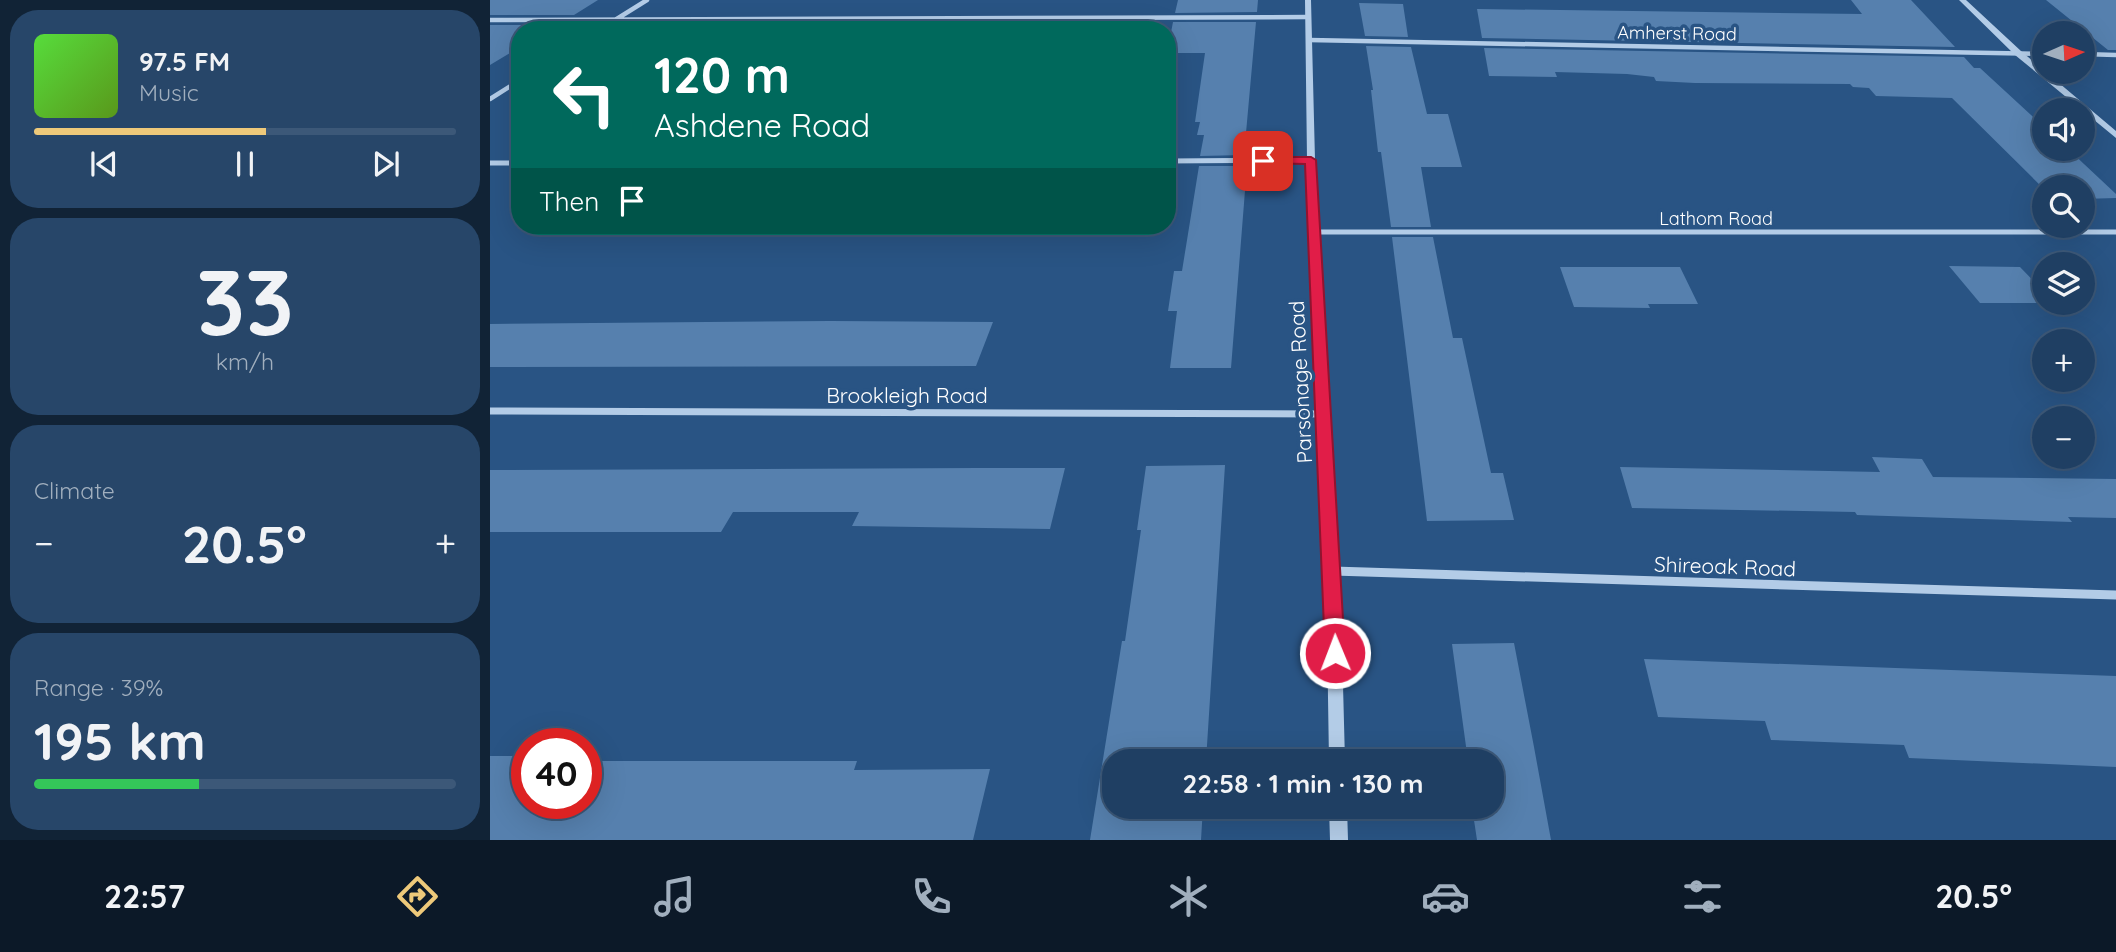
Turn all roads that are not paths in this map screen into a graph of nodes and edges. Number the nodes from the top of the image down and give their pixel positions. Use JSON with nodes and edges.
{"nodes":[{"id":1,"x":647,"y":0,"type":"edge"},
{"id":2,"x":1308,"y":0,"type":"edge"},
{"id":3,"x":1962,"y":0,"type":"edge"},
{"id":4,"x":1307,"y":18,"type":"junction"},
{"id":5,"x":490,"y":20,"type":"edge"},
{"id":6,"x":615,"y":20,"type":"junction"},
{"id":7,"x":1309,"y":40,"type":"junction"},
{"id":8,"x":2018,"y":53,"type":"junction"},
{"id":9,"x":2032,"y":54,"type":"edge"},
{"id":10,"x":2095,"y":54,"type":"edge"},
{"id":11,"x":2116,"y":55,"type":"edge"},
{"id":12,"x":511,"y":86,"type":"edge"},
{"id":13,"x":490,"y":99,"type":"edge"},
{"id":14,"x":2116,"y":135,"type":"edge"},
{"id":15,"x":1311,"y":160,"type":"junction"},
{"id":16,"x":1176,"y":161,"type":"edge"},
{"id":17,"x":490,"y":163,"type":"edge"},
{"id":18,"x":511,"y":163,"type":"edge"},
{"id":19,"x":1315,"y":232,"type":"junction"},
{"id":20,"x":2116,"y":233,"type":"edge"},
{"id":21,"x":490,"y":411,"type":"edge"},
{"id":22,"x":1323,"y":414,"type":"junction"},
{"id":23,"x":1333,"y":571,"type":"junction"},
{"id":24,"x":2116,"y":595,"type":"edge"},
{"id":25,"x":1337,"y":749,"type":"edge"},
{"id":26,"x":1338,"y":819,"type":"edge"},
{"id":27,"x":1339,"y":840,"type":"edge"}],
"edges":[{"from":1,"to":6,"type":"street"},
{"from":2,"to":4,"type":"street","name":"Parsonage Road"},
{"from":3,"to":8,"type":"street"},
{"from":4,"to":6,"type":"street"},
{"from":4,"to":7,"type":"street","name":"Parsonage Road"},
{"from":5,"to":6,"type":"street"},
{"from":7,"to":8,"type":"street","name":"Amherst Road"},
{"from":7,"to":15,"type":"street","name":"Parsonage Road"},
{"from":8,"to":9,"type":"street","name":"Amherst Road"},
{"from":8,"to":14,"type":"street"},
{"from":10,"to":11,"type":"street"},
{"from":12,"to":13,"type":"street"},
{"from":15,"to":16,"type":"street"},
{"from":15,"to":19,"type":"street","name":"Parsonage Road"},
{"from":17,"to":18,"type":"street"},
{"from":19,"to":20,"type":"street","name":"Lathom Road"},
{"from":19,"to":22,"type":"street","name":"Parsonage Road"},
{"from":21,"to":22,"type":"street","name":"Brookleigh Road"},
{"from":22,"to":23,"type":"street","name":"Parsonage Road"},
{"from":23,"to":24,"type":"street","name":"Shireoak Road"},
{"from":23,"to":25,"type":"street","name":"Parsonage Road"},
{"from":26,"to":27,"type":"street"}]}
